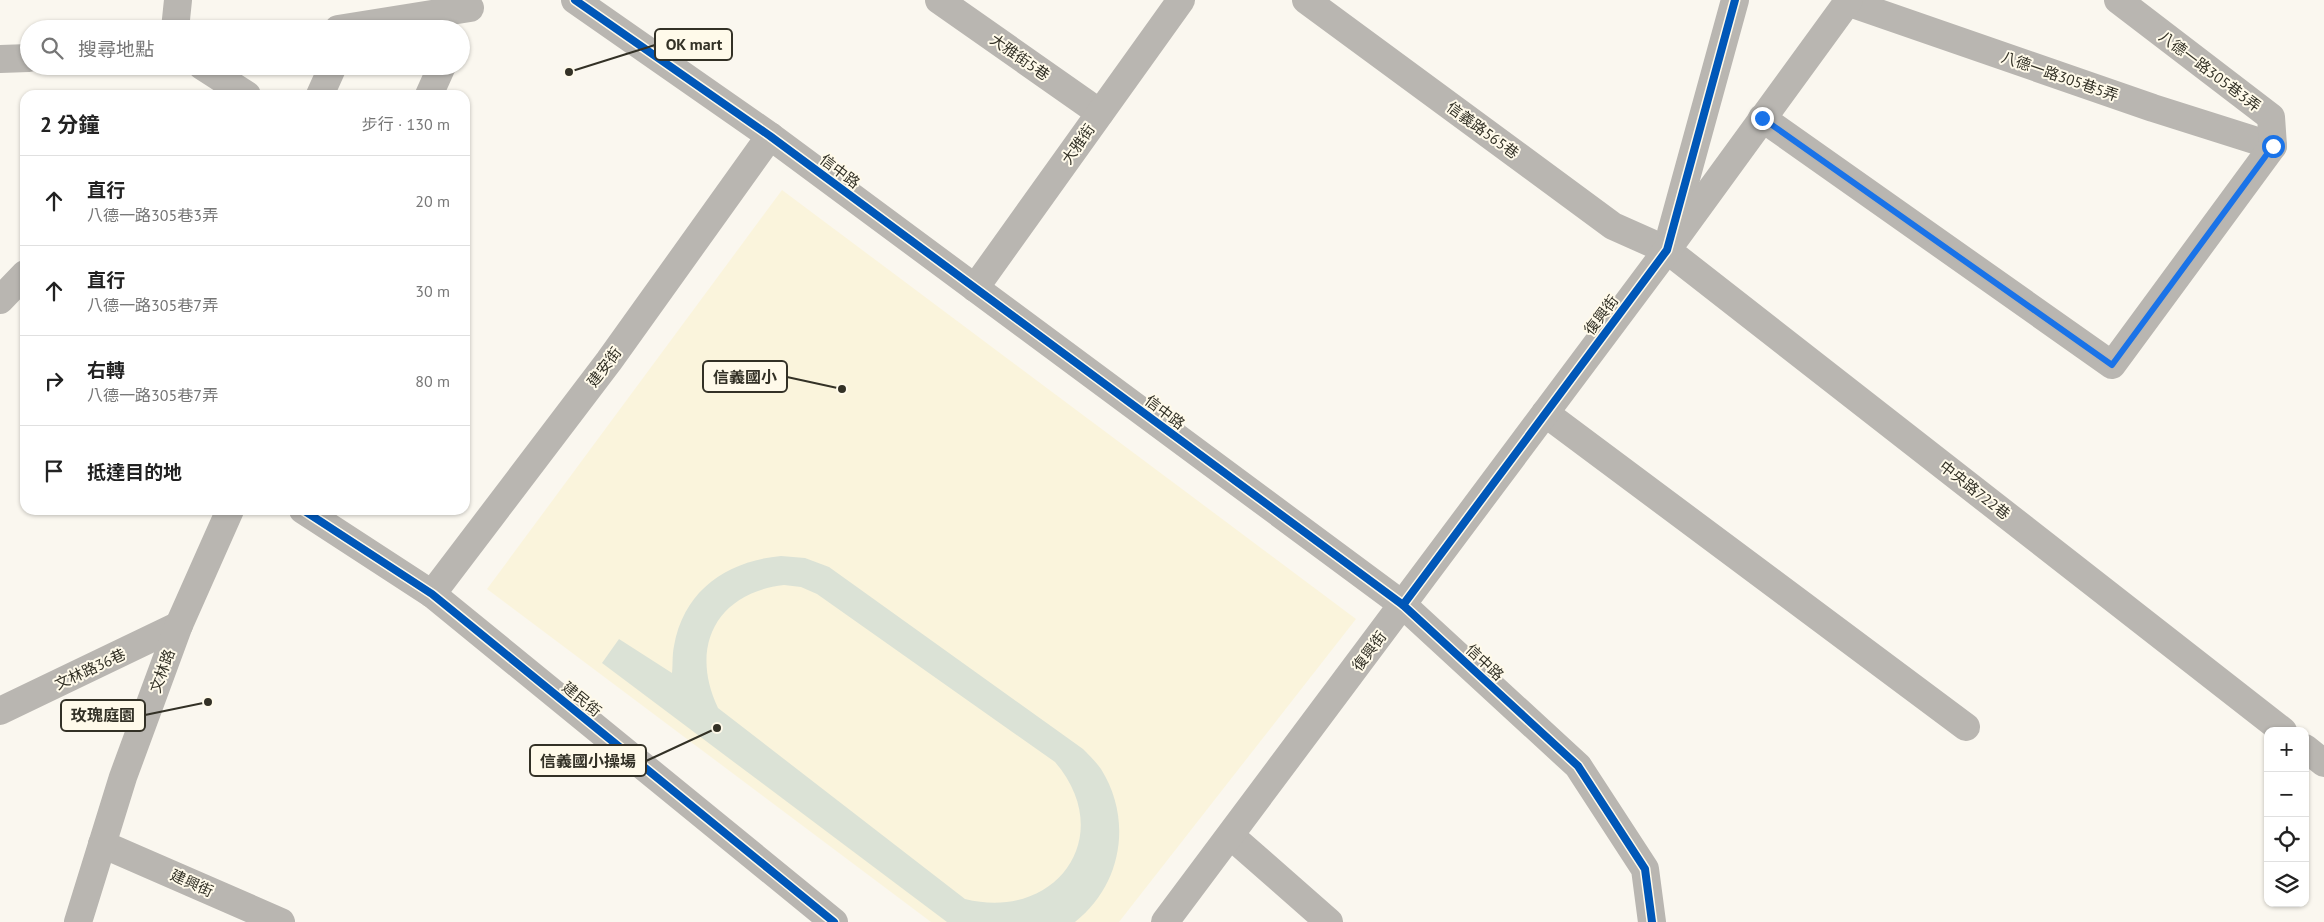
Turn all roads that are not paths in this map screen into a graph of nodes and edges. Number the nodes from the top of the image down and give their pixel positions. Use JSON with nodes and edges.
{"nodes":[{"id":1,"x":178,"y":0,"type":"edge"},
{"id":2,"x":575,"y":0,"type":"edge"},
{"id":3,"x":940,"y":0,"type":"edge"},
{"id":4,"x":1181,"y":0,"type":"edge"},
{"id":5,"x":1306,"y":0,"type":"edge"},
{"id":6,"x":1735,"y":0,"type":"edge"},
{"id":7,"x":2118,"y":0,"type":"edge"},
{"id":8,"x":1848,"y":1,"type":"edge"},
{"id":9,"x":469,"y":12,"type":"edge"},
{"id":10,"x":176,"y":20,"type":"edge"},
{"id":11,"x":408,"y":20,"type":"edge"},
{"id":12,"x":20,"y":59,"type":"edge"},
{"id":13,"x":0,"y":60,"type":"edge"},
{"id":14,"x":216,"y":75,"type":"edge"},
{"id":15,"x":329,"y":75,"type":"edge"},
{"id":16,"x":438,"y":75,"type":"edge"},
{"id":17,"x":239,"y":90,"type":"edge"},
{"id":18,"x":322,"y":90,"type":"edge"},
{"id":19,"x":431,"y":90,"type":"edge"},
{"id":20,"x":1100,"y":113,"type":"junction"},
{"id":21,"x":1762,"y":118,"type":"junction"},
{"id":22,"x":770,"y":136,"type":"junction"},
{"id":23,"x":2273,"y":146,"type":"junction"},
{"id":24,"x":1667,"y":250,"type":"junction"},
{"id":25,"x":20,"y":279,"type":"edge"},
{"id":26,"x":975,"y":288,"type":"junction"},
{"id":27,"x":0,"y":300,"type":"edge"},
{"id":28,"x":1545,"y":413,"type":"junction"},
{"id":29,"x":228,"y":515,"type":"edge"},
{"id":30,"x":310,"y":515,"type":"edge"},
{"id":31,"x":432,"y":594,"type":"junction"},
{"id":32,"x":1403,"y":605,"type":"junction"},
{"id":33,"x":178,"y":626,"type":"junction"},
{"id":34,"x":0,"y":711,"type":"edge"},
{"id":35,"x":1966,"y":727,"type":"dead end"},
{"id":36,"x":2278,"y":727,"type":"edge"},
{"id":37,"x":2309,"y":751,"type":"edge"},
{"id":38,"x":2324,"y":763,"type":"edge"},
{"id":39,"x":1231,"y":836,"type":"junction"},
{"id":40,"x":102,"y":844,"type":"junction"},
{"id":41,"x":78,"y":922,"type":"edge"},
{"id":42,"x":281,"y":922,"type":"edge"},
{"id":43,"x":834,"y":922,"type":"edge"},
{"id":44,"x":1166,"y":922,"type":"edge"},
{"id":45,"x":1329,"y":922,"type":"edge"},
{"id":46,"x":1652,"y":922,"type":"edge"}],
"edges":[{"from":1,"to":10,"type":"street"},
{"from":2,"to":22,"type":"street","name":"信中路"},
{"from":3,"to":20,"type":"street","name":"大雅街5巷"},
{"from":4,"to":20,"type":"street","name":"大雅街"},
{"from":5,"to":24,"type":"street","name":"信義路565巷"},
{"from":6,"to":24,"type":"street","name":"復興街"},
{"from":7,"to":23,"type":"street","name":"八德一路305巷3弄"},
{"from":8,"to":21,"type":"street"},
{"from":8,"to":23,"type":"street","name":"八德一路305巷5弄"},
{"from":9,"to":11,"type":"street"},
{"from":12,"to":13,"type":"street"},
{"from":14,"to":17,"type":"street"},
{"from":15,"to":18,"type":"street"},
{"from":16,"to":19,"type":"street"},
{"from":20,"to":26,"type":"street","name":"大雅街"},
{"from":21,"to":23,"type":"street"},
{"from":21,"to":24,"type":"street"},
{"from":22,"to":26,"type":"street","name":"信中路"},
{"from":22,"to":31,"type":"street","name":"建安街"},
{"from":24,"to":28,"type":"street","name":"復興街"},
{"from":24,"to":36,"type":"street","name":"中央路722巷"},
{"from":25,"to":27,"type":"street"},
{"from":26,"to":32,"type":"street","name":"信中路"},
{"from":28,"to":32,"type":"street","name":"復興街"},
{"from":28,"to":35,"type":"street"},
{"from":29,"to":33,"type":"street","name":"文林路"},
{"from":30,"to":31,"type":"street","name":"建民街"},
{"from":31,"to":43,"type":"street","name":"建民街"},
{"from":32,"to":39,"type":"street","name":"復興街"},
{"from":32,"to":46,"type":"street","name":"信中路"},
{"from":33,"to":34,"type":"street","name":"文林路36巷"},
{"from":33,"to":40,"type":"street","name":"文林路"},
{"from":37,"to":38,"type":"street"},
{"from":39,"to":44,"type":"street","name":"復興街"},
{"from":39,"to":45,"type":"street"},
{"from":40,"to":41,"type":"street","name":"文林路"},
{"from":40,"to":42,"type":"street","name":"建興街"}]}
